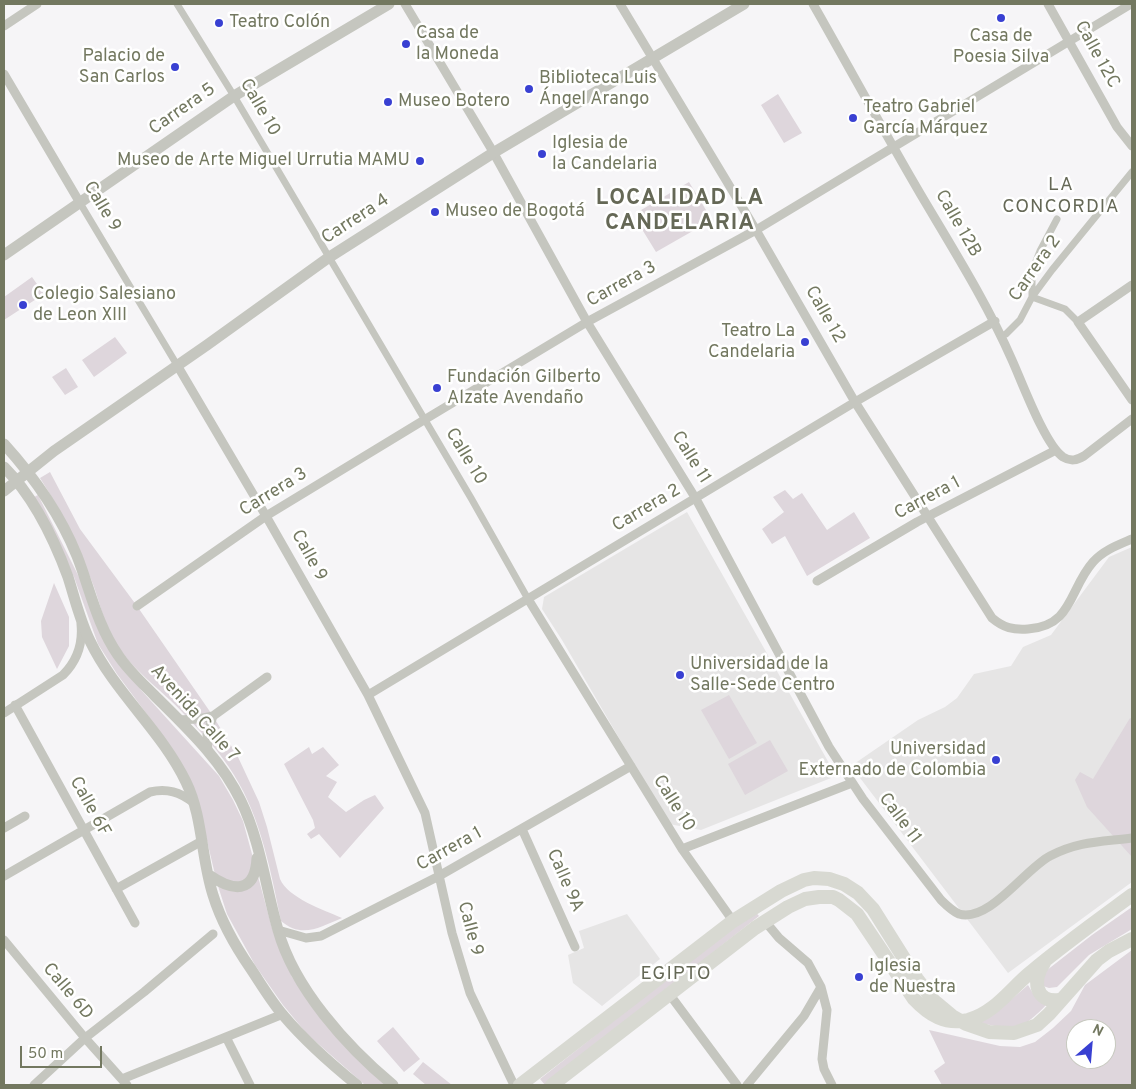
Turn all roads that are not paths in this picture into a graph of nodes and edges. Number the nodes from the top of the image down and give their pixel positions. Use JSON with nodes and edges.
{"nodes":[{"id":1,"x":38,"y":4,"type":"edge"},
{"id":2,"x":177,"y":4,"type":"edge"},
{"id":3,"x":389,"y":4,"type":"edge"},
{"id":4,"x":405,"y":4,"type":"edge"},
{"id":5,"x":620,"y":4,"type":"edge"},
{"id":6,"x":744,"y":4,"type":"edge"},
{"id":7,"x":813,"y":4,"type":"edge"},
{"id":8,"x":1048,"y":4,"type":"edge"},
{"id":9,"x":1131,"y":4,"type":"edge"},
{"id":10,"x":4,"y":26,"type":"edge"},
{"id":11,"x":1070,"y":42,"type":"junction"},
{"id":12,"x":652,"y":58,"type":"junction"},
{"id":13,"x":4,"y":74,"type":"edge"},
{"id":14,"x":234,"y":96,"type":"junction"},
{"id":15,"x":893,"y":146,"type":"junction"},
{"id":16,"x":1132,"y":146,"type":"edge"},
{"id":17,"x":493,"y":153,"type":"junction"},
{"id":18,"x":1132,"y":172,"type":"edge"},
{"id":19,"x":80,"y":203,"type":"junction"},
{"id":20,"x":1057,"y":219,"type":"dead end"},
{"id":21,"x":756,"y":230,"type":"junction"},
{"id":22,"x":4,"y":255,"type":"edge"},
{"id":23,"x":328,"y":258,"type":"junction"},
{"id":24,"x":1132,"y":286,"type":"edge"},
{"id":25,"x":1032,"y":297,"type":"junction"},
{"id":26,"x":994,"y":321,"type":"junction"},
{"id":27,"x":587,"y":322,"type":"junction"},
{"id":28,"x":1078,"y":322,"type":"junction"},
{"id":29,"x":1001,"y":336,"type":"junction"},
{"id":30,"x":177,"y":365,"type":"junction"},
{"id":31,"x":1132,"y":400,"type":"edge"},
{"id":32,"x":855,"y":402,"type":"junction"},
{"id":33,"x":1132,"y":419,"type":"edge"},
{"id":34,"x":424,"y":420,"type":"junction"},
{"id":35,"x":4,"y":444,"type":"edge"},
{"id":36,"x":1056,"y":450,"type":"junction"},
{"id":37,"x":4,"y":467,"type":"edge"},
{"id":38,"x":29,"y":472,"type":"junction"},
{"id":39,"x":17,"y":481,"type":"junction"},
{"id":40,"x":4,"y":491,"type":"edge"},
{"id":41,"x":696,"y":499,"type":"junction"},
{"id":42,"x":266,"y":516,"type":"junction"},
{"id":43,"x":929,"y":516,"type":"junction"},
{"id":44,"x":1132,"y":538,"type":"edge"},
{"id":45,"x":817,"y":581,"type":"dead end"},
{"id":46,"x":528,"y":599,"type":"junction"},
{"id":47,"x":137,"y":606,"type":"dead end"},
{"id":48,"x":79,"y":614,"type":"junction"},
{"id":49,"x":267,"y":677,"type":"dead end"},
{"id":50,"x":368,"y":695,"type":"junction"},
{"id":51,"x":15,"y":705,"type":"junction"},
{"id":52,"x":4,"y":713,"type":"edge"},
{"id":53,"x":213,"y":716,"type":"junction"},
{"id":54,"x":178,"y":720,"type":"junction"},
{"id":55,"x":208,"y":752,"type":"junction"},
{"id":56,"x":631,"y":766,"type":"junction"},
{"id":57,"x":852,"y":783,"type":"junction"},
{"id":58,"x":194,"y":802,"type":"junction"},
{"id":59,"x":25,"y":816,"type":"dead end"},
{"id":60,"x":4,"y":828,"type":"edge"},
{"id":61,"x":522,"y":828,"type":"junction"},
{"id":62,"x":83,"y":831,"type":"junction"},
{"id":63,"x":1132,"y":838,"type":"edge"},
{"id":64,"x":202,"y":841,"type":"junction"},
{"id":65,"x":257,"y":849,"type":"junction"},
{"id":66,"x":682,"y":849,"type":"junction"},
{"id":67,"x":208,"y":874,"type":"junction"},
{"id":68,"x":4,"y":876,"type":"edge"},
{"id":69,"x":439,"y":876,"type":"junction"},
{"id":70,"x":116,"y":889,"type":"junction"},
{"id":71,"x":1132,"y":895,"type":"edge"},
{"id":72,"x":766,"y":920,"type":"junction"},
{"id":73,"x":733,"y":921,"type":"junction"},
{"id":74,"x":135,"y":923,"type":"dead end"},
{"id":75,"x":278,"y":930,"type":"junction"},
{"id":76,"x":213,"y":934,"type":"dead end"},
{"id":77,"x":1132,"y":939,"type":"edge"},
{"id":78,"x":5,"y":945,"type":"edge"},
{"id":79,"x":575,"y":947,"type":"dead end"},
{"id":80,"x":1047,"y":959,"type":"junction"},
{"id":81,"x":821,"y":987,"type":"junction"},
{"id":82,"x":670,"y":995,"type":"junction"},
{"id":83,"x":1059,"y":1000,"type":"junction"},
{"id":84,"x":283,"y":1014,"type":"junction"},
{"id":85,"x":946,"y":1018,"type":"junction"},
{"id":86,"x":226,"y":1037,"type":"junction"},
{"id":87,"x":85,"y":1038,"type":"junction"},
{"id":88,"x":125,"y":1082,"type":"edge"},
{"id":89,"x":34,"y":1085,"type":"edge"},
{"id":90,"x":250,"y":1085,"type":"edge"},
{"id":91,"x":357,"y":1085,"type":"edge"},
{"id":92,"x":393,"y":1085,"type":"edge"},
{"id":93,"x":514,"y":1085,"type":"edge"},
{"id":94,"x":520,"y":1085,"type":"edge"},
{"id":95,"x":552,"y":1085,"type":"edge"},
{"id":96,"x":736,"y":1085,"type":"edge"},
{"id":97,"x":747,"y":1085,"type":"edge"},
{"id":98,"x":832,"y":1085,"type":"edge"}],
"edges":[{"from":1,"to":10,"type":"street"},
{"from":2,"to":14,"type":"street","name":"Calle 10"},
{"from":3,"to":14,"type":"street","name":"Carrera 5"},
{"from":4,"to":17,"type":"street","name":"Calle 11"},
{"from":5,"to":12,"type":"street","name":"Calle 12"},
{"from":6,"to":12,"type":"street","name":"Carrera 4"},
{"from":7,"to":15,"type":"street","name":"Calle 12B"},
{"from":8,"to":11,"type":"street","name":"Calle 12C"},
{"from":9,"to":11,"type":"street","name":"Carrera 3"},
{"from":11,"to":15,"type":"street","name":"Carrera 3"},
{"from":11,"to":16,"type":"street","name":"Calle 12C"},
{"from":12,"to":17,"type":"street","name":"Carrera 4"},
{"from":12,"to":21,"type":"street","name":"Calle 12"},
{"from":13,"to":19,"type":"street","name":"Calle 9"},
{"from":14,"to":19,"type":"street","name":"Carrera 5"},
{"from":14,"to":23,"type":"street","name":"Calle 10"},
{"from":15,"to":21,"type":"street","name":"Carrera 3"},
{"from":15,"to":26,"type":"street","name":"Calle 12B"},
{"from":17,"to":23,"type":"street","name":"Carrera 4"},
{"from":17,"to":27,"type":"street","name":"Calle 11"},
{"from":18,"to":25,"type":"street","name":"Carrera 2"},
{"from":19,"to":22,"type":"street","name":"Carrera 5"},
{"from":19,"to":30,"type":"street","name":"Calle 9"},
{"from":20,"to":25,"type":"street"},
{"from":21,"to":27,"type":"street","name":"Carrera 3"},
{"from":21,"to":32,"type":"street","name":"Calle 12"},
{"from":23,"to":30,"type":"street","name":"Carrera 4"},
{"from":23,"to":34,"type":"street","name":"Calle 10"},
{"from":24,"to":28,"type":"street"},
{"from":25,"to":28,"type":"street"},
{"from":25,"to":29,"type":"street","name":"Carrera 2"},
{"from":26,"to":29,"type":"street","name":"Calle 12B"},
{"from":26,"to":32,"type":"street","name":"Carrera 2"},
{"from":27,"to":34,"type":"street","name":"Carrera 3"},
{"from":27,"to":41,"type":"street","name":"Calle 11"},
{"from":28,"to":31,"type":"street"},
{"from":29,"to":36,"type":"street","name":"Calle 12B"},
{"from":30,"to":38,"type":"street","name":"Carrera 4"},
{"from":30,"to":42,"type":"street","name":"Calle 9"},
{"from":32,"to":41,"type":"street","name":"Carrera 2"},
{"from":32,"to":43,"type":"street","name":"Calle 12"},
{"from":33,"to":36,"type":"street","name":"Calle 12B"},
{"from":34,"to":42,"type":"street","name":"Carrera 3"},
{"from":34,"to":46,"type":"street","name":"Calle 10"},
{"from":35,"to":38,"type":"street","name":"Avenida Calle 7"},
{"from":36,"to":43,"type":"street","name":"Carrera 1"},
{"from":37,"to":39,"type":"street"},
{"from":38,"to":39,"type":"street","name":"Carrera 4"},
{"from":38,"to":54,"type":"street","name":"Avenida Calle 7"},
{"from":39,"to":40,"type":"street","name":"Carrera 4"},
{"from":39,"to":48,"type":"street"},
{"from":41,"to":46,"type":"street","name":"Carrera 2"},
{"from":41,"to":57,"type":"street","name":"Calle 11"},
{"from":42,"to":47,"type":"street","name":"Carrera 3"},
{"from":42,"to":50,"type":"street","name":"Calle 9"},
{"from":43,"to":44,"type":"street","name":"Calle 12"},
{"from":43,"to":45,"type":"street","name":"Carrera 1"},
{"from":46,"to":50,"type":"street","name":"Carrera 2"},
{"from":46,"to":56,"type":"street","name":"Calle 10"},
{"from":48,"to":51,"type":"street"},
{"from":48,"to":58,"type":"street"},
{"from":49,"to":53,"type":"street"},
{"from":50,"to":69,"type":"street","name":"Calle 9"},
{"from":51,"to":52,"type":"street"},
{"from":51,"to":62,"type":"street","name":"Calle 6F"},
{"from":53,"to":54,"type":"street"},
{"from":53,"to":55,"type":"street"},
{"from":54,"to":55,"type":"street","name":"Avenida Calle 7"},
{"from":55,"to":65,"type":"street","name":"Avenida Calle 7"},
{"from":56,"to":61,"type":"street","name":"Carrera 1"},
{"from":56,"to":66,"type":"street","name":"Calle 10"},
{"from":57,"to":63,"type":"street","name":"Calle 11"},
{"from":57,"to":66,"type":"street"},
{"from":58,"to":62,"type":"street"},
{"from":58,"to":64,"type":"street"},
{"from":59,"to":60,"type":"street"},
{"from":61,"to":69,"type":"street","name":"Carrera 1"},
{"from":61,"to":79,"type":"street","name":"Calle 9A"},
{"from":62,"to":68,"type":"street"},
{"from":62,"to":70,"type":"street","name":"Calle 6F"},
{"from":64,"to":67,"type":"street"},
{"from":64,"to":70,"type":"street"},
{"from":65,"to":67,"type":"street"},
{"from":65,"to":75,"type":"street","name":"Avenida Calle 7"},
{"from":66,"to":73,"type":"street","name":"Calle 10"},
{"from":67,"to":84,"type":"street"},
{"from":69,"to":75,"type":"street","name":"Carrera 1"},
{"from":69,"to":93,"type":"street","name":"Calle 9"},
{"from":70,"to":74,"type":"street","name":"Calle 6F"},
{"from":71,"to":80,"type":"main road"},
{"from":72,"to":81,"type":"street"},
{"from":72,"to":82,"type":"main road"},
{"from":72,"to":85,"type":"main road"},
{"from":73,"to":85,"type":"main road"},
{"from":73,"to":94,"type":"main road"},
{"from":75,"to":92,"type":"street","name":"Avenida Calle 7"},
{"from":76,"to":87,"type":"street"},
{"from":77,"to":83,"type":"main road"},
{"from":78,"to":87,"type":"street","name":"Calle 6D"},
{"from":80,"to":83,"type":"main road"},
{"from":80,"to":85,"type":"main road"},
{"from":81,"to":97,"type":"street"},
{"from":81,"to":98,"type":"street"},
{"from":82,"to":95,"type":"main road"},
{"from":82,"to":96,"type":"street"},
{"from":83,"to":85,"type":"main road"},
{"from":84,"to":86,"type":"street"},
{"from":84,"to":91,"type":"street"},
{"from":86,"to":88,"type":"street"},
{"from":86,"to":90,"type":"street"},
{"from":87,"to":88,"type":"street","name":"Calle 6D"},
{"from":87,"to":89,"type":"street"}]}
